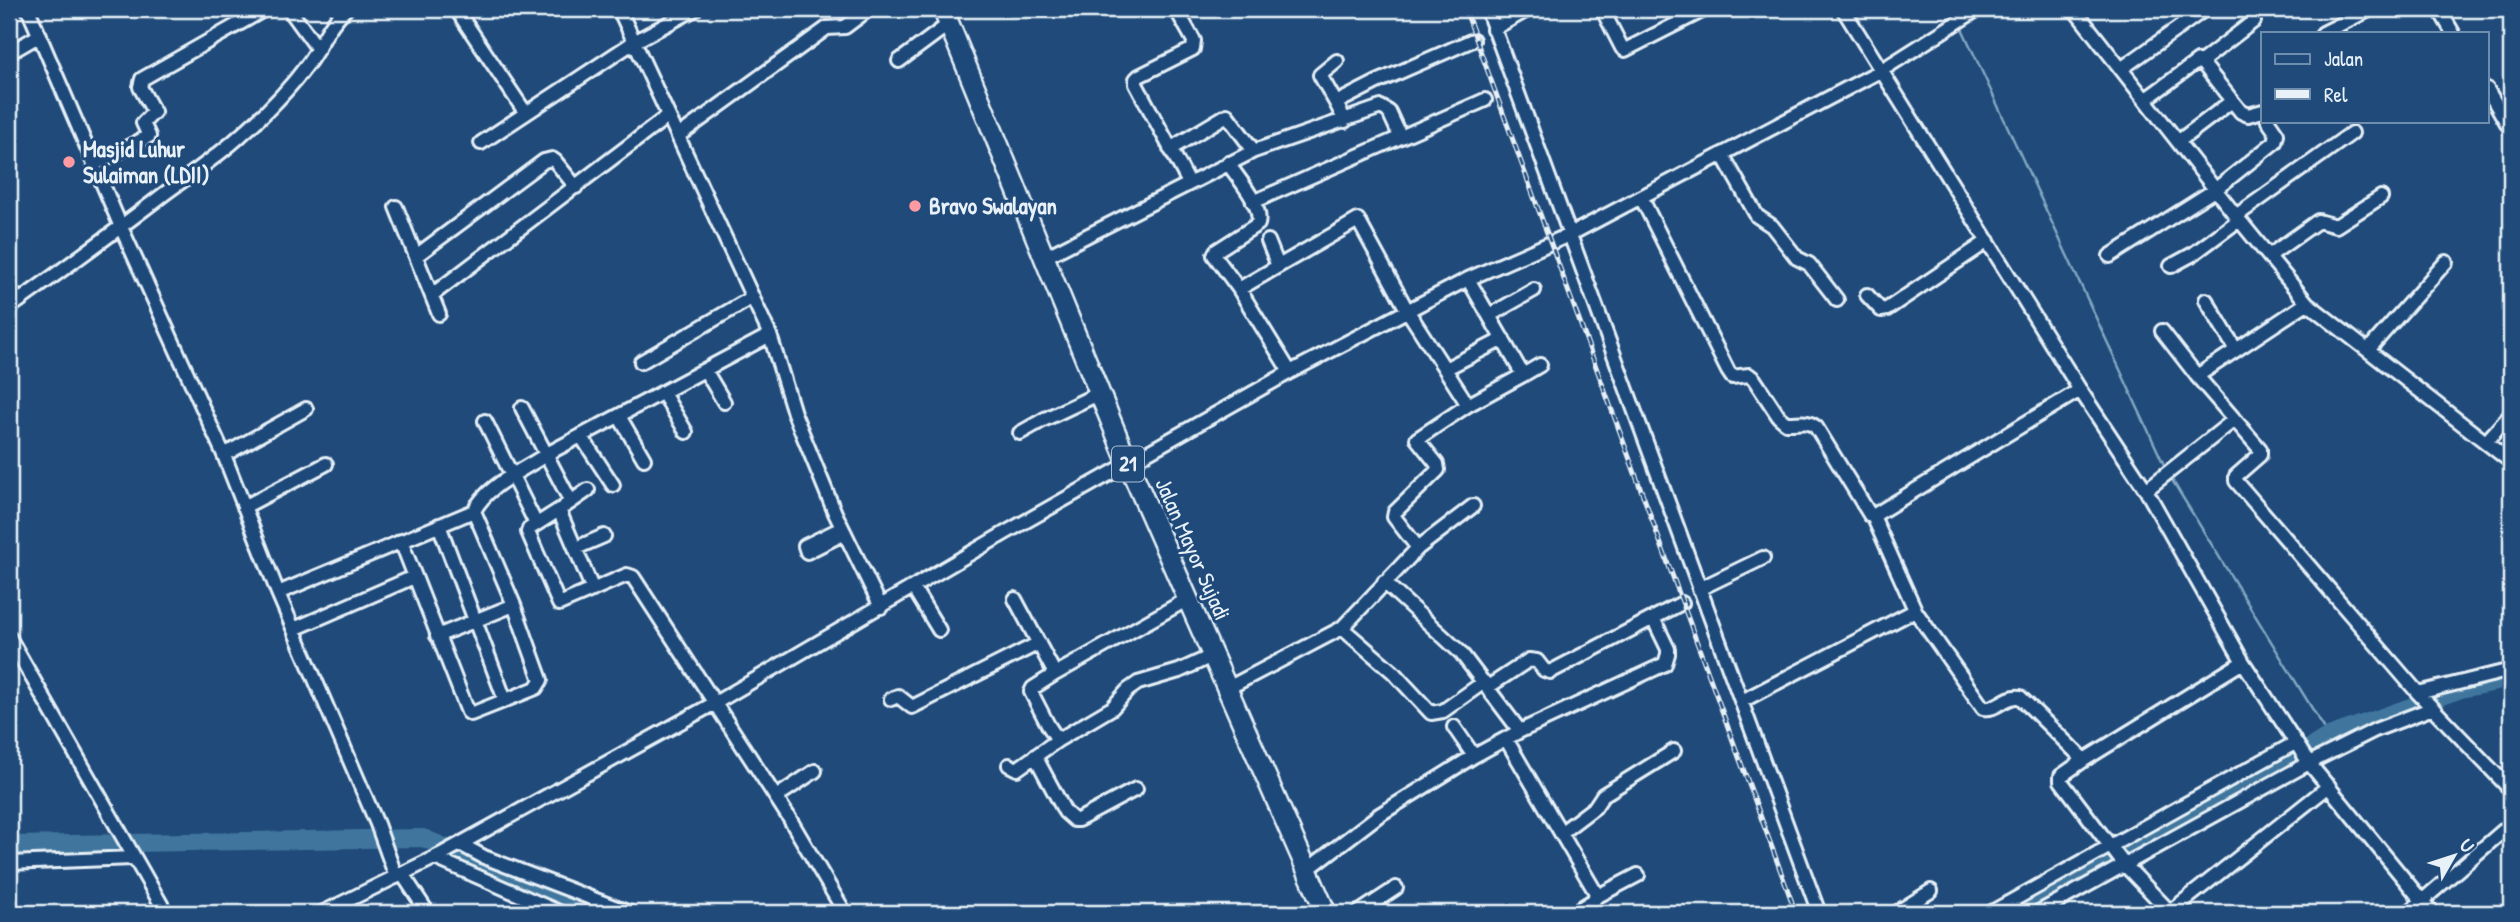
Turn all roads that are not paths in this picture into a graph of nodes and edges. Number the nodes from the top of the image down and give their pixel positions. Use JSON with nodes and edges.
{"nodes":[{"id":1,"x":235,"y":9,"type":"edge"},
{"id":2,"x":265,"y":9,"type":"edge"},
{"id":3,"x":289,"y":9,"type":"edge"},
{"id":4,"x":346,"y":9,"type":"edge"},
{"id":5,"x":456,"y":9,"type":"edge"},
{"id":6,"x":619,"y":9,"type":"edge"},
{"id":7,"x":695,"y":9,"type":"edge"},
{"id":8,"x":869,"y":9,"type":"edge"},
{"id":9,"x":1176,"y":9,"type":"edge"},
{"id":10,"x":1487,"y":9,"type":"edge"},
{"id":11,"x":1529,"y":9,"type":"edge"},
{"id":12,"x":1604,"y":9,"type":"edge"},
{"id":13,"x":1706,"y":9,"type":"edge"},
{"id":14,"x":1843,"y":9,"type":"edge"},
{"id":15,"x":1978,"y":9,"type":"edge"},
{"id":16,"x":2074,"y":9,"type":"edge"},
{"id":17,"x":2205,"y":9,"type":"edge"},
{"id":18,"x":2371,"y":9,"type":"edge"},
{"id":19,"x":2439,"y":9,"type":"edge"},
{"id":20,"x":34,"y":11,"type":"edge"},
{"id":21,"x":946,"y":16,"type":"edge"},
{"id":22,"x":2254,"y":21,"type":"dead end"},
{"id":23,"x":242,"y":22,"type":"junction"},
{"id":24,"x":1493,"y":29,"type":"junction"},
{"id":25,"x":2325,"y":32,"type":"edge"},
{"id":26,"x":2452,"y":32,"type":"edge"},
{"id":27,"x":40,"y":36,"type":"junction"},
{"id":28,"x":1473,"y":40,"type":"dead end"},
{"id":29,"x":634,"y":42,"type":"junction"},
{"id":30,"x":318,"y":49,"type":"junction"},
{"id":31,"x":9,"y":53,"type":"edge"},
{"id":32,"x":899,"y":61,"type":"dead end"},
{"id":33,"x":1337,"y":61,"type":"dead end"},
{"id":34,"x":2201,"y":62,"type":"junction"},
{"id":35,"x":2121,"y":69,"type":"junction"},
{"id":36,"x":1882,"y":70,"type":"junction"},
{"id":37,"x":2488,"y":91,"type":"edge"},
{"id":38,"x":2146,"y":99,"type":"junction"},
{"id":39,"x":1485,"y":100,"type":"dead end"},
{"id":40,"x":2232,"y":101,"type":"junction"},
{"id":41,"x":1336,"y":103,"type":"junction"},
{"id":42,"x":525,"y":112,"type":"junction"},
{"id":43,"x":2261,"y":112,"type":"edge"},
{"id":44,"x":668,"y":116,"type":"junction"},
{"id":45,"x":1345,"y":121,"type":"junction"},
{"id":46,"x":2270,"y":122,"type":"edge"},
{"id":47,"x":2511,"y":130,"type":"edge"},
{"id":48,"x":2353,"y":133,"type":"dead end"},
{"id":49,"x":678,"y":136,"type":"junction"},
{"id":50,"x":1400,"y":136,"type":"junction"},
{"id":51,"x":2179,"y":141,"type":"junction"},
{"id":52,"x":481,"y":143,"type":"dead end"},
{"id":53,"x":1170,"y":149,"type":"junction"},
{"id":54,"x":1254,"y":151,"type":"junction"},
{"id":55,"x":1722,"y":153,"type":"junction"},
{"id":56,"x":1228,"y":163,"type":"junction"},
{"id":57,"x":95,"y":164,"type":"junction"},
{"id":58,"x":1189,"y":183,"type":"junction"},
{"id":59,"x":576,"y":187,"type":"junction"},
{"id":60,"x":2216,"y":189,"type":"junction"},
{"id":61,"x":1641,"y":197,"type":"junction"},
{"id":62,"x":2381,"y":197,"type":"dead end"},
{"id":63,"x":1253,"y":202,"type":"junction"},
{"id":64,"x":396,"y":207,"type":"dead end"},
{"id":65,"x":2238,"y":218,"type":"junction"},
{"id":66,"x":121,"y":227,"type":"junction"},
{"id":67,"x":1569,"y":235,"type":"junction"},
{"id":68,"x":1268,"y":241,"type":"dead end"},
{"id":69,"x":1988,"y":241,"type":"junction"},
{"id":70,"x":416,"y":256,"type":"junction"},
{"id":71,"x":2110,"y":256,"type":"dead end"},
{"id":72,"x":2269,"y":256,"type":"junction"},
{"id":73,"x":1045,"y":257,"type":"junction"},
{"id":74,"x":2446,"y":262,"type":"dead end"},
{"id":75,"x":2171,"y":265,"type":"dead end"},
{"id":76,"x":1278,"y":266,"type":"junction"},
{"id":77,"x":1468,"y":279,"type":"junction"},
{"id":78,"x":9,"y":289,"type":"edge"},
{"id":79,"x":1239,"y":289,"type":"junction"},
{"id":80,"x":1534,"y":290,"type":"dead end"},
{"id":81,"x":432,"y":295,"type":"junction"},
{"id":82,"x":1867,"y":295,"type":"dead end"},
{"id":83,"x":753,"y":297,"type":"junction"},
{"id":84,"x":1837,"y":300,"type":"dead end"},
{"id":85,"x":2206,"y":300,"type":"dead end"},
{"id":86,"x":2308,"y":303,"type":"junction"},
{"id":87,"x":14,"y":304,"type":"edge"},
{"id":88,"x":1407,"y":310,"type":"junction"},
{"id":89,"x":439,"y":314,"type":"dead end"},
{"id":90,"x":1490,"y":315,"type":"junction"},
{"id":91,"x":2162,"y":331,"type":"dead end"},
{"id":92,"x":771,"y":335,"type":"junction"},
{"id":93,"x":1503,"y":339,"type":"junction"},
{"id":94,"x":2236,"y":350,"type":"junction"},
{"id":95,"x":2368,"y":350,"type":"junction"},
{"id":96,"x":641,"y":362,"type":"dead end"},
{"id":97,"x":1540,"y":365,"type":"dead end"},
{"id":98,"x":1445,"y":369,"type":"junction"},
{"id":99,"x":705,"y":370,"type":"junction"},
{"id":100,"x":1290,"y":372,"type":"junction"},
{"id":101,"x":1523,"y":375,"type":"junction"},
{"id":102,"x":2197,"y":376,"type":"junction"},
{"id":103,"x":2080,"y":390,"type":"junction"},
{"id":104,"x":663,"y":393,"type":"junction"},
{"id":105,"x":1100,"y":393,"type":"junction"},
{"id":106,"x":724,"y":402,"type":"dead end"},
{"id":107,"x":1468,"y":405,"type":"junction"},
{"id":108,"x":522,"y":408,"type":"dead end"},
{"id":109,"x":306,"y":409,"type":"dead end"},
{"id":110,"x":2511,"y":414,"type":"edge"},
{"id":111,"x":619,"y":416,"type":"junction"},
{"id":112,"x":2234,"y":420,"type":"junction"},
{"id":113,"x":485,"y":421,"type":"dead end"},
{"id":114,"x":685,"y":432,"type":"dead end"},
{"id":115,"x":1020,"y":433,"type":"dead end"},
{"id":116,"x":580,"y":436,"type":"junction"},
{"id":117,"x":2486,"y":442,"type":"junction"},
{"id":118,"x":547,"y":454,"type":"junction"},
{"id":119,"x":224,"y":455,"type":"junction"},
{"id":120,"x":644,"y":460,"type":"dead end"},
{"id":121,"x":2511,"y":461,"type":"edge"},
{"id":122,"x":1128,"y":463,"type":"junction"},
{"id":123,"x":326,"y":464,"type":"dead end"},
{"id":124,"x":514,"y":476,"type":"junction"},
{"id":125,"x":613,"y":485,"type":"dead end"},
{"id":126,"x":588,"y":490,"type":"dead end"},
{"id":127,"x":2146,"y":490,"type":"junction"},
{"id":128,"x":571,"y":502,"type":"junction"},
{"id":129,"x":1473,"y":506,"type":"dead end"},
{"id":130,"x":244,"y":507,"type":"junction"},
{"id":131,"x":559,"y":510,"type":"junction"},
{"id":132,"x":474,"y":511,"type":"junction"},
{"id":133,"x":1873,"y":516,"type":"junction"},
{"id":134,"x":536,"y":524,"type":"junction"},
{"id":135,"x":439,"y":526,"type":"junction"},
{"id":136,"x":604,"y":536,"type":"dead end"},
{"id":137,"x":401,"y":541,"type":"junction"},
{"id":138,"x":576,"y":548,"type":"junction"},
{"id":139,"x":1418,"y":548,"type":"junction"},
{"id":140,"x":1763,"y":558,"type":"dead end"},
{"id":141,"x":414,"y":577,"type":"junction"},
{"id":142,"x":1384,"y":582,"type":"junction"},
{"id":143,"x":914,"y":589,"type":"junction"},
{"id":144,"x":1699,"y":589,"type":"junction"},
{"id":145,"x":593,"y":590,"type":"junction"},
{"id":146,"x":278,"y":593,"type":"junction"},
{"id":147,"x":1014,"y":599,"type":"dead end"},
{"id":148,"x":1188,"y":599,"type":"junction"},
{"id":149,"x":1682,"y":603,"type":"dead end"},
{"id":150,"x":514,"y":605,"type":"junction"},
{"id":151,"x":881,"y":607,"type":"junction"},
{"id":152,"x":1916,"y":612,"type":"junction"},
{"id":153,"x":1653,"y":618,"type":"junction"},
{"id":154,"x":475,"y":621,"type":"junction"},
{"id":155,"x":1342,"y":628,"type":"junction"},
{"id":156,"x":294,"y":629,"type":"junction"},
{"id":157,"x":939,"y":630,"type":"dead end"},
{"id":158,"x":437,"y":636,"type":"junction"},
{"id":159,"x":9,"y":637,"type":"edge"},
{"id":160,"x":1040,"y":643,"type":"junction"},
{"id":161,"x":1214,"y":655,"type":"junction"},
{"id":162,"x":2243,"y":662,"type":"junction"},
{"id":163,"x":2511,"y":670,"type":"edge"},
{"id":164,"x":1055,"y":674,"type":"junction"},
{"id":165,"x":1486,"y":684,"type":"junction"},
{"id":166,"x":1228,"y":688,"type":"junction"},
{"id":167,"x":2419,"y":694,"type":"junction"},
{"id":168,"x":891,"y":699,"type":"dead end"},
{"id":169,"x":505,"y":700,"type":"junction"},
{"id":170,"x":1742,"y":701,"type":"junction"},
{"id":171,"x":715,"y":703,"type":"junction"},
{"id":172,"x":2431,"y":706,"type":"junction"},
{"id":173,"x":1454,"y":727,"type":"dead end"},
{"id":174,"x":1520,"y":731,"type":"junction"},
{"id":175,"x":1506,"y":739,"type":"junction"},
{"id":176,"x":1058,"y":740,"type":"junction"},
{"id":177,"x":1674,"y":751,"type":"dead end"},
{"id":178,"x":2302,"y":753,"type":"junction"},
{"id":179,"x":1035,"y":756,"type":"junction"},
{"id":180,"x":1475,"y":756,"type":"junction"},
{"id":181,"x":2084,"y":760,"type":"junction"},
{"id":182,"x":1009,"y":765,"type":"dead end"},
{"id":183,"x":815,"y":771,"type":"dead end"},
{"id":184,"x":2329,"y":786,"type":"junction"},
{"id":185,"x":1136,"y":789,"type":"dead end"},
{"id":186,"x":2511,"y":790,"type":"edge"},
{"id":187,"x":776,"y":797,"type":"junction"},
{"id":188,"x":2511,"y":824,"type":"edge"},
{"id":189,"x":1562,"y":832,"type":"junction"},
{"id":190,"x":458,"y":845,"type":"junction"},
{"id":191,"x":2112,"y":849,"type":"junction"},
{"id":192,"x":133,"y":857,"type":"junction"},
{"id":193,"x":437,"y":857,"type":"junction"},
{"id":194,"x":9,"y":863,"type":"edge"},
{"id":195,"x":2124,"y":864,"type":"junction"},
{"id":196,"x":1307,"y":870,"type":"junction"},
{"id":197,"x":1638,"y":875,"type":"dead end"},
{"id":198,"x":399,"y":876,"type":"junction"},
{"id":199,"x":1396,"y":888,"type":"dead end"},
{"id":200,"x":1931,"y":891,"type":"dead end"},
{"id":201,"x":1596,"y":897,"type":"junction"},
{"id":202,"x":2421,"y":901,"type":"junction"},
{"id":203,"x":166,"y":913,"type":"edge"},
{"id":204,"x":322,"y":913,"type":"edge"},
{"id":205,"x":428,"y":913,"type":"edge"},
{"id":206,"x":561,"y":913,"type":"edge"},
{"id":207,"x":630,"y":913,"type":"edge"},
{"id":208,"x":845,"y":913,"type":"edge"},
{"id":209,"x":1326,"y":913,"type":"edge"},
{"id":210,"x":1358,"y":913,"type":"edge"},
{"id":211,"x":1579,"y":913,"type":"edge"},
{"id":212,"x":1819,"y":913,"type":"edge"},
{"id":213,"x":1896,"y":913,"type":"edge"},
{"id":214,"x":1990,"y":913,"type":"edge"},
{"id":215,"x":2037,"y":913,"type":"edge"},
{"id":216,"x":2169,"y":913,"type":"edge"},
{"id":217,"x":2408,"y":913,"type":"edge"},
{"id":218,"x":2432,"y":913,"type":"edge"}],
"edges":[{"from":1,"to":23,"type":"street"},
{"from":2,"to":23,"type":"street"},
{"from":3,"to":30,"type":"street"},
{"from":4,"to":30,"type":"street"},
{"from":5,"to":42,"type":"street"},
{"from":6,"to":29,"type":"street"},
{"from":7,"to":29,"type":"street"},
{"from":8,"to":49,"type":"street"},
{"from":9,"to":53,"type":"street"},
{"from":10,"to":24,"type":"street"},
{"from":11,"to":24,"type":"street"},
{"from":12,"to":13,"type":"street"},
{"from":14,"to":36,"type":"street"},
{"from":15,"to":36,"type":"street"},
{"from":16,"to":35,"type":"street"},
{"from":17,"to":35,"type":"street"},
{"from":18,"to":25,"type":"street"},
{"from":19,"to":26,"type":"street"},
{"from":20,"to":27,"type":"street"},
{"from":21,"to":32,"type":"street"},
{"from":21,"to":73,"type":"highway","name":"Jalan Mayor Sujadi","number":"21"},
{"from":22,"to":34,"type":"street"},
{"from":23,"to":57,"type":"street"},
{"from":24,"to":67,"type":"street"},
{"from":27,"to":31,"type":"street"},
{"from":27,"to":57,"type":"street"},
{"from":28,"to":41,"type":"street"},
{"from":29,"to":42,"type":"street"},
{"from":29,"to":44,"type":"street"},
{"from":30,"to":66,"type":"street"},
{"from":33,"to":41,"type":"street"},
{"from":34,"to":38,"type":"street"},
{"from":34,"to":40,"type":"street"},
{"from":35,"to":38,"type":"street"},
{"from":36,"to":55,"type":"street"},
{"from":36,"to":69,"type":"street"},
{"from":37,"to":47,"type":"street"},
{"from":38,"to":51,"type":"street"},
{"from":39,"to":50,"type":"street"},
{"from":40,"to":43,"type":"street"},
{"from":40,"to":51,"type":"street"},
{"from":41,"to":45,"type":"street"},
{"from":42,"to":52,"type":"street"},
{"from":44,"to":49,"type":"street"},
{"from":44,"to":59,"type":"street"},
{"from":45,"to":50,"type":"street"},
{"from":45,"to":54,"type":"street"},
{"from":46,"to":60,"type":"street"},
{"from":48,"to":65,"type":"street"},
{"from":49,"to":83,"type":"street"},
{"from":50,"to":63,"type":"street"},
{"from":51,"to":60,"type":"street"},
{"from":53,"to":54,"type":"street"},
{"from":53,"to":58,"type":"street"},
{"from":54,"to":56,"type":"street"},
{"from":55,"to":61,"type":"street"},
{"from":55,"to":84,"type":"street"},
{"from":56,"to":58,"type":"street"},
{"from":56,"to":63,"type":"street"},
{"from":57,"to":66,"type":"street"},
{"from":58,"to":73,"type":"street"},
{"from":59,"to":70,"type":"street"},
{"from":59,"to":81,"type":"street"},
{"from":60,"to":65,"type":"street"},
{"from":60,"to":71,"type":"street"},
{"from":61,"to":67,"type":"street"},
{"from":61,"to":133,"type":"street"},
{"from":62,"to":72,"type":"street"},
{"from":63,"to":79,"type":"street"},
{"from":64,"to":70,"type":"street"},
{"from":65,"to":72,"type":"street"},
{"from":65,"to":75,"type":"street"},
{"from":66,"to":87,"type":"street"},
{"from":66,"to":119,"type":"street"},
{"from":67,"to":77,"type":"street"},
{"from":67,"to":144,"type":"street"},
{"from":68,"to":76,"type":"street"},
{"from":69,"to":82,"type":"street"},
{"from":69,"to":103,"type":"street"},
{"from":70,"to":81,"type":"street"},
{"from":72,"to":86,"type":"street"},
{"from":73,"to":105,"type":"highway","name":"Jalan Mayor Sujadi","number":"21"},
{"from":74,"to":95,"type":"street"},
{"from":76,"to":79,"type":"street"},
{"from":76,"to":88,"type":"street"},
{"from":77,"to":88,"type":"street"},
{"from":77,"to":90,"type":"street"},
{"from":78,"to":87,"type":"street"},
{"from":79,"to":100,"type":"street"},
{"from":80,"to":90,"type":"street"},
{"from":81,"to":89,"type":"street"},
{"from":83,"to":92,"type":"street"},
{"from":83,"to":96,"type":"street"},
{"from":85,"to":94,"type":"street"},
{"from":86,"to":94,"type":"street"},
{"from":86,"to":95,"type":"street"},
{"from":88,"to":98,"type":"street"},
{"from":88,"to":100,"type":"street"},
{"from":90,"to":93,"type":"street"},
{"from":91,"to":102,"type":"street"},
{"from":92,"to":99,"type":"street"},
{"from":92,"to":151,"type":"street"},
{"from":93,"to":98,"type":"street"},
{"from":93,"to":101,"type":"street"},
{"from":94,"to":102,"type":"street"},
{"from":95,"to":117,"type":"street"},
{"from":97,"to":101,"type":"street"},
{"from":98,"to":107,"type":"street"},
{"from":99,"to":104,"type":"street"},
{"from":99,"to":106,"type":"street"},
{"from":100,"to":122,"type":"street"},
{"from":101,"to":107,"type":"street"},
{"from":102,"to":112,"type":"street"},
{"from":103,"to":127,"type":"street"},
{"from":103,"to":133,"type":"street"},
{"from":104,"to":111,"type":"street"},
{"from":104,"to":114,"type":"street"},
{"from":105,"to":115,"type":"street"},
{"from":105,"to":122,"type":"highway","name":"Jalan Mayor Sujadi","number":"21"},
{"from":107,"to":139,"type":"street"},
{"from":108,"to":118,"type":"street"},
{"from":109,"to":119,"type":"street"},
{"from":110,"to":117,"type":"street"},
{"from":111,"to":116,"type":"street"},
{"from":111,"to":120,"type":"street"},
{"from":112,"to":127,"type":"street"},
{"from":112,"to":167,"type":"street"},
{"from":113,"to":124,"type":"street"},
{"from":116,"to":118,"type":"street"},
{"from":116,"to":125,"type":"street"},
{"from":117,"to":121,"type":"street"},
{"from":118,"to":124,"type":"street"},
{"from":118,"to":128,"type":"street"},
{"from":119,"to":130,"type":"street"},
{"from":122,"to":143,"type":"street"},
{"from":122,"to":148,"type":"highway","name":"Jalan Mayor Sujadi","number":"21"},
{"from":123,"to":130,"type":"street"},
{"from":124,"to":132,"type":"street"},
{"from":124,"to":134,"type":"street"},
{"from":126,"to":128,"type":"street"},
{"from":127,"to":162,"type":"street"},
{"from":128,"to":131,"type":"street"},
{"from":129,"to":139,"type":"street"},
{"from":130,"to":146,"type":"street"},
{"from":131,"to":134,"type":"street"},
{"from":131,"to":138,"type":"street"},
{"from":132,"to":135,"type":"street"},
{"from":132,"to":150,"type":"street"},
{"from":133,"to":152,"type":"street"},
{"from":134,"to":145,"type":"street"},
{"from":135,"to":137,"type":"street"},
{"from":135,"to":154,"type":"street"},
{"from":136,"to":138,"type":"street"},
{"from":137,"to":141,"type":"street"},
{"from":137,"to":146,"type":"street"},
{"from":138,"to":145,"type":"street"},
{"from":139,"to":142,"type":"street"},
{"from":140,"to":144,"type":"street"},
{"from":141,"to":156,"type":"street"},
{"from":141,"to":158,"type":"street"},
{"from":142,"to":155,"type":"street"},
{"from":142,"to":165,"type":"street"},
{"from":143,"to":151,"type":"street"},
{"from":143,"to":157,"type":"street"},
{"from":144,"to":170,"type":"street"},
{"from":145,"to":171,"type":"street"},
{"from":146,"to":156,"type":"street"},
{"from":147,"to":160,"type":"street"},
{"from":148,"to":161,"type":"highway","name":"Jalan Mayor Sujadi","number":"21"},
{"from":148,"to":164,"type":"street"},
{"from":149,"to":153,"type":"street"},
{"from":150,"to":154,"type":"street"},
{"from":150,"to":169,"type":"street"},
{"from":151,"to":171,"type":"street"},
{"from":152,"to":170,"type":"street"},
{"from":152,"to":181,"type":"street"},
{"from":153,"to":165,"type":"street"},
{"from":153,"to":174,"type":"street"},
{"from":154,"to":158,"type":"street"},
{"from":154,"to":169,"type":"street"},
{"from":155,"to":165,"type":"street"},
{"from":155,"to":166,"type":"street"},
{"from":156,"to":198,"type":"street"},
{"from":158,"to":169,"type":"street"},
{"from":159,"to":192,"type":"street"},
{"from":160,"to":164,"type":"street"},
{"from":160,"to":168,"type":"street"},
{"from":161,"to":166,"type":"highway","name":"Jalan Mayor Sujadi","number":"21"},
{"from":161,"to":176,"type":"street"},
{"from":162,"to":178,"type":"street"},
{"from":162,"to":181,"type":"street"},
{"from":163,"to":167,"type":"street"},
{"from":164,"to":176,"type":"street"},
{"from":165,"to":174,"type":"street"},
{"from":166,"to":196,"type":"highway","name":"Jalan Mayor Sujadi","number":"21"},
{"from":167,"to":172,"type":"street"},
{"from":170,"to":212,"type":"street"},
{"from":171,"to":187,"type":"street"},
{"from":171,"to":190,"type":"street"},
{"from":172,"to":178,"type":"street"},
{"from":172,"to":186,"type":"street"},
{"from":173,"to":180,"type":"street"},
{"from":174,"to":175,"type":"street"},
{"from":175,"to":180,"type":"street"},
{"from":175,"to":189,"type":"street"},
{"from":176,"to":179,"type":"street"},
{"from":177,"to":189,"type":"street"},
{"from":178,"to":184,"type":"street"},
{"from":178,"to":191,"type":"street"},
{"from":178,"to":195,"type":"street"},
{"from":179,"to":182,"type":"street"},
{"from":179,"to":185,"type":"street"},
{"from":180,"to":196,"type":"street"},
{"from":181,"to":191,"type":"street"},
{"from":183,"to":187,"type":"street"},
{"from":184,"to":202,"type":"street"},
{"from":184,"to":216,"type":"street"},
{"from":187,"to":208,"type":"street"},
{"from":188,"to":202,"type":"street"},
{"from":189,"to":201,"type":"street"},
{"from":190,"to":193,"type":"street"},
{"from":190,"to":207,"type":"street"},
{"from":191,"to":195,"type":"street"},
{"from":191,"to":214,"type":"street"},
{"from":192,"to":194,"type":"street"},
{"from":192,"to":203,"type":"street"},
{"from":193,"to":198,"type":"street"},
{"from":193,"to":206,"type":"street"},
{"from":195,"to":215,"type":"street"},
{"from":195,"to":216,"type":"street"},
{"from":196,"to":209,"type":"highway","name":"Jalan Mayor Sujadi","number":"21"},
{"from":197,"to":201,"type":"street"},
{"from":198,"to":204,"type":"street"},
{"from":198,"to":205,"type":"street"},
{"from":199,"to":210,"type":"street"},
{"from":200,"to":213,"type":"street"},
{"from":201,"to":211,"type":"street"},
{"from":202,"to":217,"type":"street"},
{"from":202,"to":218,"type":"street"}]}
